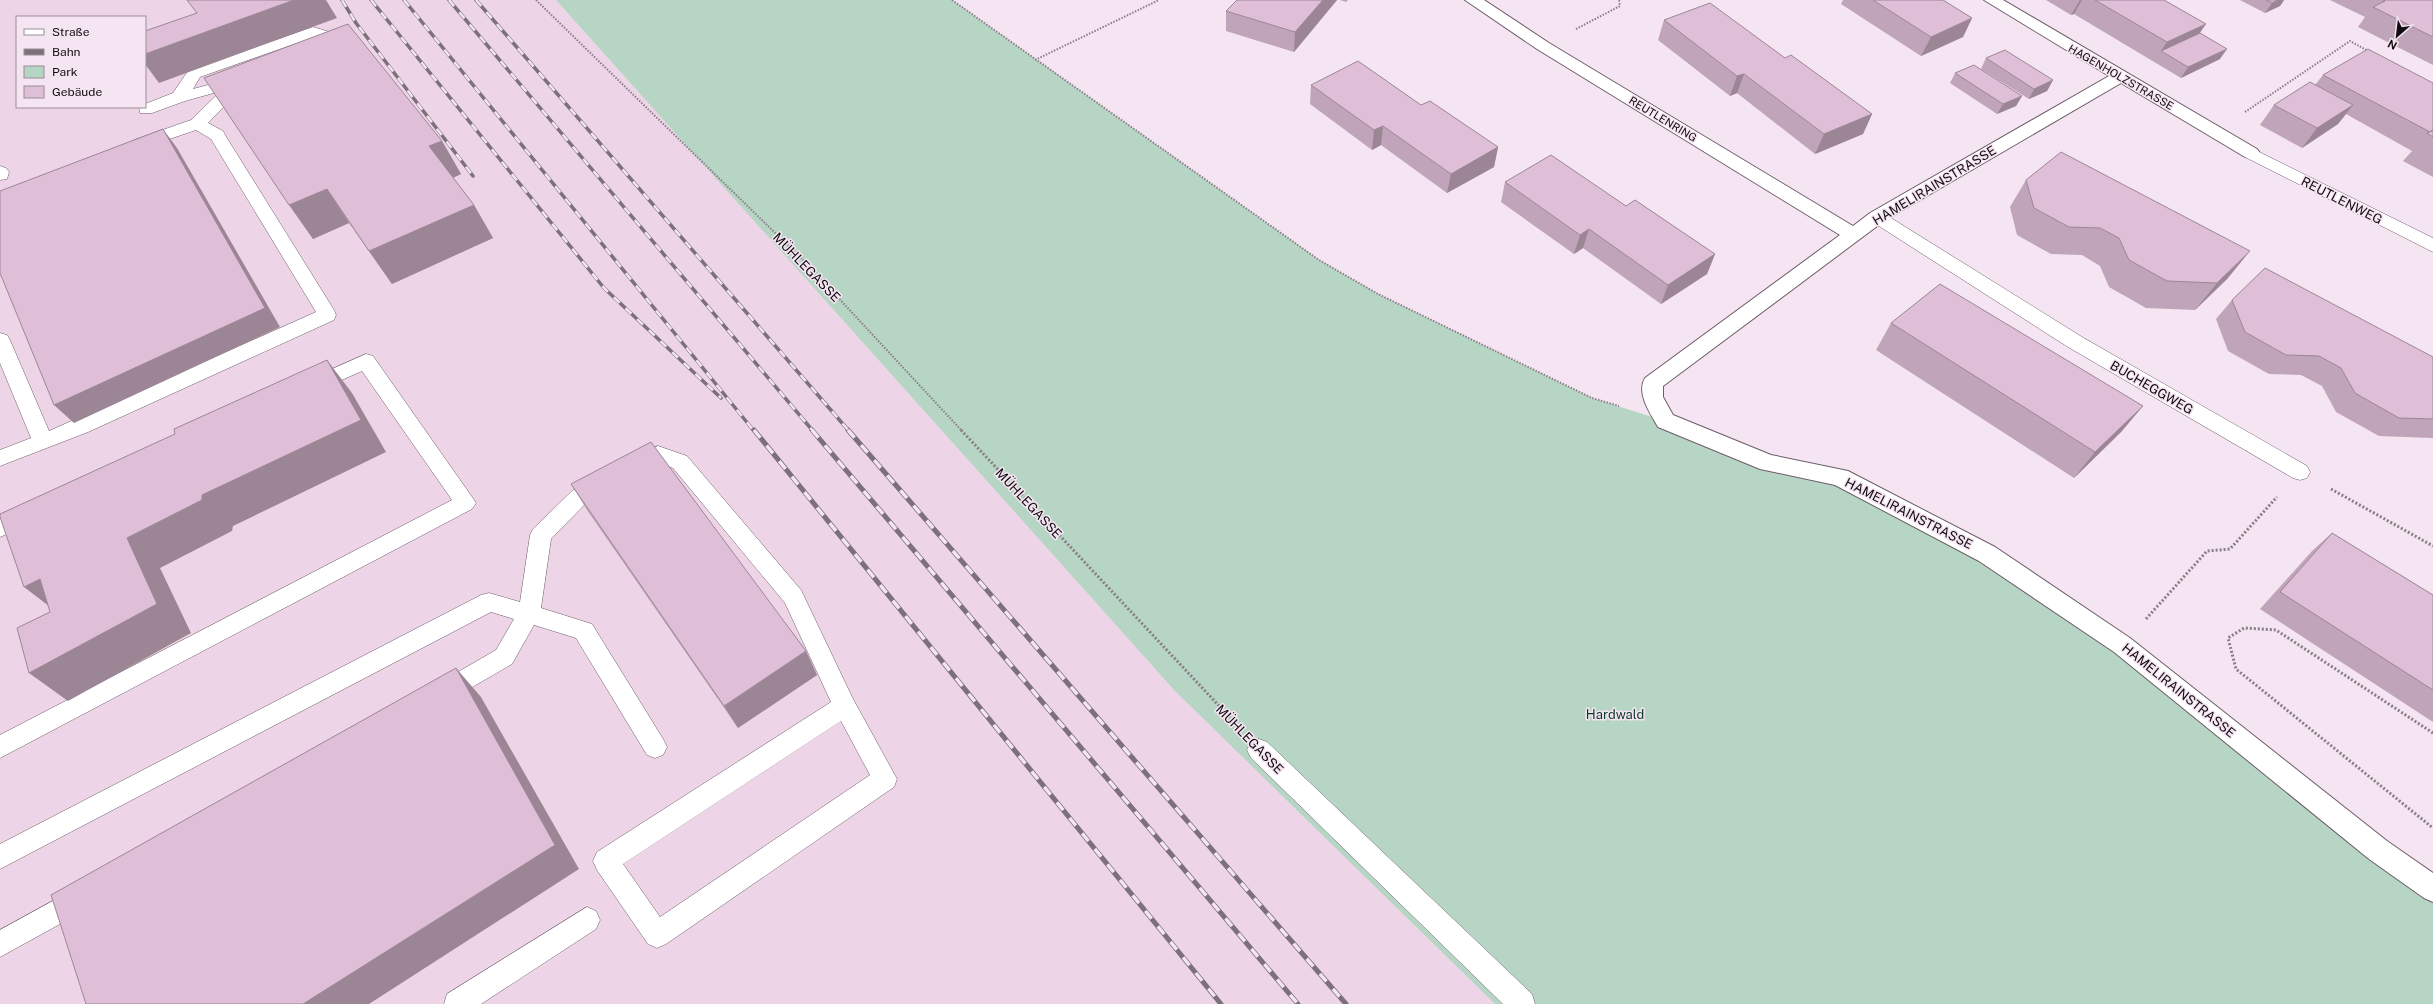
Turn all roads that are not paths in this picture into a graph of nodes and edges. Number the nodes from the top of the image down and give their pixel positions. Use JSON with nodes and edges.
{"nodes":[{"id":1,"x":1473,"y":0,"type":"edge"},
{"id":2,"x":1992,"y":0,"type":"edge"},
{"id":3,"x":346,"y":69,"type":"edge"},
{"id":4,"x":2119,"y":77,"type":"junction"},
{"id":5,"x":179,"y":97,"type":"junction"},
{"id":6,"x":146,"y":109,"type":"dead end"},
{"id":7,"x":197,"y":124,"type":"junction"},
{"id":8,"x":124,"y":150,"type":"edge"},
{"id":9,"x":2251,"y":153,"type":"joint"},
{"id":10,"x":1877,"y":217,"type":"junction"},
{"id":11,"x":1854,"y":235,"type":"junction"},
{"id":12,"x":2433,"y":246,"type":"edge"},
{"id":13,"x":0,"y":340,"type":"edge"},
{"id":14,"x":294,"y":394,"type":"edge"},
{"id":15,"x":43,"y":442,"type":"junction"},
{"id":16,"x":0,"y":458,"type":"edge"},
{"id":17,"x":2300,"y":472,"type":"road end"},
{"id":18,"x":50,"y":505,"type":"edge"},
{"id":19,"x":0,"y":528,"type":"edge"},
{"id":20,"x":529,"y":614,"type":"junction"},
{"id":21,"x":422,"y":704,"type":"edge"},
{"id":22,"x":845,"y":706,"type":"junction"},
{"id":23,"x":655,"y":747,"type":"dead end"},
{"id":24,"x":0,"y":748,"type":"edge"},
{"id":25,"x":1259,"y":750,"type":"road end"},
{"id":26,"x":0,"y":857,"type":"edge"},
{"id":27,"x":104,"y":885,"type":"edge"},
{"id":28,"x":2433,"y":889,"type":"edge"},
{"id":29,"x":587,"y":920,"type":"dead end"},
{"id":30,"x":0,"y":944,"type":"edge"},
{"id":31,"x":457,"y":1004,"type":"edge"},
{"id":32,"x":1522,"y":1004,"type":"edge"}],
"edges":[{"from":1,"to":11,"type":"street","name":"REUTLENRING"},
{"from":2,"to":4,"type":"street","name":"HAGENHOLZSTRASSE"},
{"from":3,"to":5,"type":"lane"},
{"from":4,"to":9,"type":"street","name":"HAGENHOLZSTRASSE"},
{"from":4,"to":10,"type":"street","name":"HAMELIRAINSTRASSE"},
{"from":5,"to":6,"type":"lane"},
{"from":5,"to":7,"type":"lane"},
{"from":7,"to":8,"type":"lane"},
{"from":7,"to":15,"type":"lane"},
{"from":9,"to":12,"type":"lane","name":"REUTLENWEG"},
{"from":10,"to":11,"type":"street","name":"HAMELIRAINSTRASSE"},
{"from":10,"to":17,"type":"lane","name":"BUCHEGGWEG"},
{"from":11,"to":28,"type":"street","name":"HAMELIRAINSTRASSE"},
{"from":13,"to":15,"type":"lane"},
{"from":14,"to":24,"type":"lane"},
{"from":15,"to":16,"type":"lane"},
{"from":18,"to":19,"type":"lane"},
{"from":20,"to":21,"type":"lane"},
{"from":20,"to":22,"type":"lane"},
{"from":20,"to":23,"type":"lane"},
{"from":20,"to":26,"type":"lane"},
{"from":22,"to":22,"type":"lane"},
{"from":25,"to":32,"type":"lane","name":"MÜHLEGASSE"},
{"from":27,"to":30,"type":"lane"},
{"from":29,"to":31,"type":"lane"}]}
